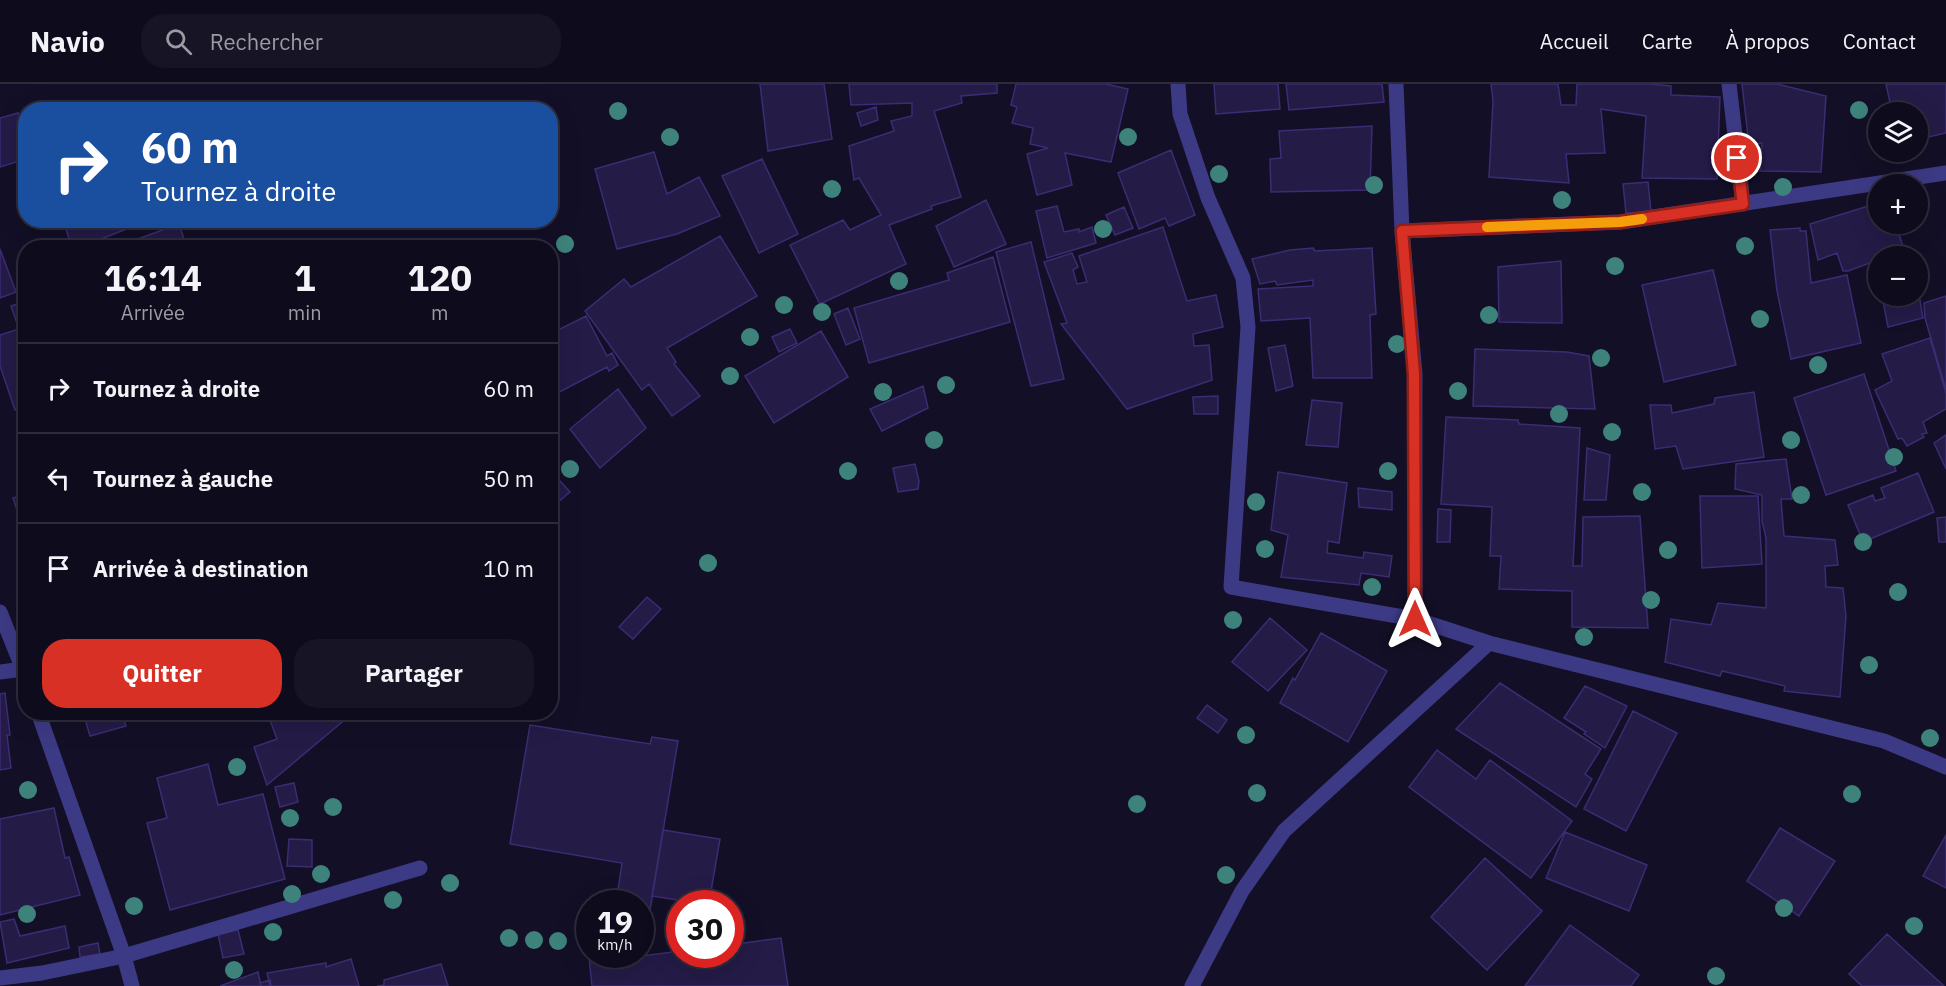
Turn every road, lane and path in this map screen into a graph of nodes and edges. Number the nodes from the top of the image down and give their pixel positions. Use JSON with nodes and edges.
{"nodes":[{"id":1,"x":1178,"y":84,"type":"edge"},
{"id":2,"x":1395,"y":84,"type":"edge"},
{"id":3,"x":1729,"y":84,"type":"edge"},
{"id":4,"x":1946,"y":173,"type":"edge"},
{"id":5,"x":1743,"y":204,"type":"junction"},
{"id":6,"x":1402,"y":231,"type":"junction"},
{"id":7,"x":0,"y":612,"type":"edge"},
{"id":8,"x":1415,"y":619,"type":"junction"},
{"id":9,"x":1489,"y":643,"type":"junction"},
{"id":10,"x":18,"y":658,"type":"edge"},
{"id":11,"x":0,"y":672,"type":"edge"},
{"id":12,"x":18,"y":673,"type":"edge"},
{"id":13,"x":41,"y":720,"type":"edge"},
{"id":14,"x":1946,"y":767,"type":"edge"},
{"id":15,"x":420,"y":868,"type":"dead end"},
{"id":16,"x":124,"y":956,"type":"junction"},
{"id":17,"x":0,"y":978,"type":"edge"},
{"id":18,"x":132,"y":986,"type":"edge"},
{"id":19,"x":1191,"y":986,"type":"edge"}],
"edges":[{"from":1,"to":8,"type":"street"},
{"from":2,"to":6,"type":"street"},
{"from":3,"to":5,"type":"street"},
{"from":4,"to":5,"type":"street"},
{"from":5,"to":6,"type":"street"},
{"from":6,"to":8,"type":"street"},
{"from":7,"to":10,"type":"street"},
{"from":8,"to":9,"type":"street"},
{"from":9,"to":14,"type":"street"},
{"from":9,"to":19,"type":"street"},
{"from":11,"to":12,"type":"street"},
{"from":13,"to":16,"type":"street"},
{"from":15,"to":16,"type":"street"},
{"from":16,"to":17,"type":"street"},
{"from":16,"to":18,"type":"street"}]}
